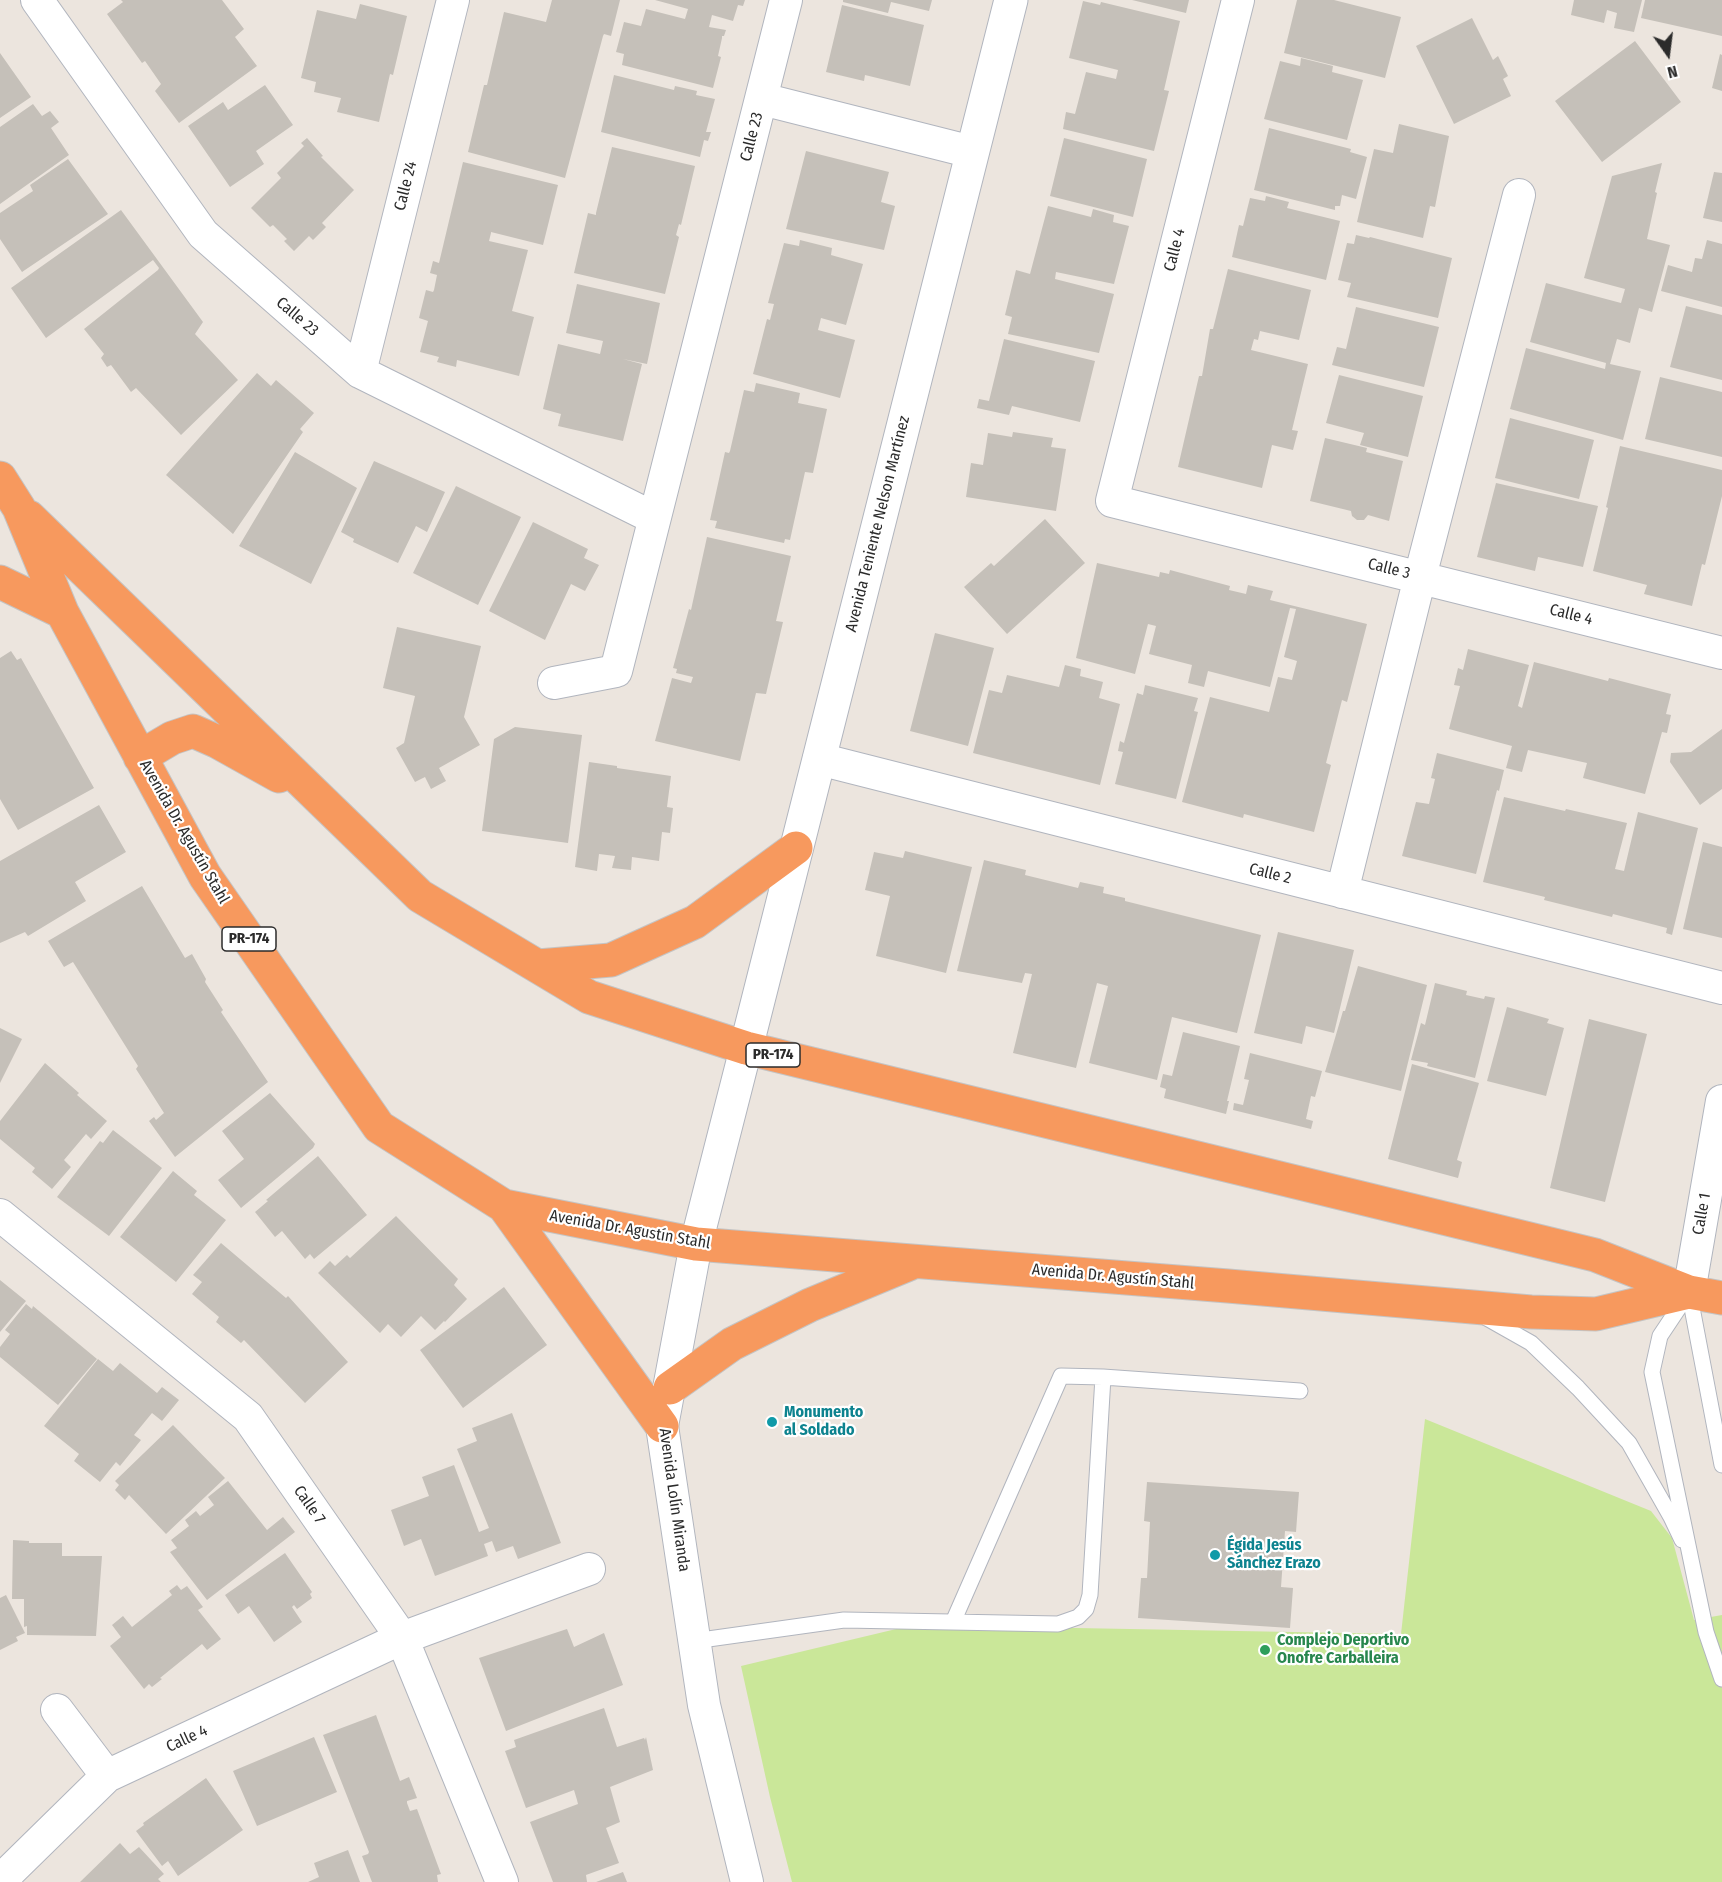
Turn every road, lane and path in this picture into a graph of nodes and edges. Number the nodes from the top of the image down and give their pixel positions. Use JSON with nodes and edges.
{"nodes":[{"id":1,"x":37,"y":0,"type":"edge"},
{"id":2,"x":453,"y":0,"type":"edge"},
{"id":3,"x":786,"y":0,"type":"edge"},
{"id":4,"x":1011,"y":0,"type":"edge"},
{"id":5,"x":1238,"y":0,"type":"edge"},
{"id":6,"x":762,"y":99,"type":"junction"},
{"id":7,"x":972,"y":152,"type":"junction"},
{"id":8,"x":1520,"y":195,"type":"dead end"},
{"id":9,"x":360,"y":372,"type":"junction"},
{"id":10,"x":0,"y":478,"type":"edge"},
{"id":11,"x":1112,"y":501,"type":"joint"},
{"id":12,"x":19,"y":508,"type":"junction"},
{"id":13,"x":654,"y":518,"type":"junction"},
{"id":14,"x":1420,"y":577,"type":"junction"},
{"id":15,"x":0,"y":582,"type":"edge"},
{"id":16,"x":62,"y":612,"type":"junction"},
{"id":17,"x":1722,"y":653,"type":"edge"},
{"id":18,"x":554,"y":682,"type":"dead end"},
{"id":19,"x":140,"y":757,"type":"junction"},
{"id":20,"x":819,"y":759,"type":"junction"},
{"id":21,"x":318,"y":797,"type":"junction"},
{"id":22,"x":796,"y":848,"type":"junction"},
{"id":23,"x":1341,"y":892,"type":"junction"},
{"id":24,"x":538,"y":966,"type":"junction"},
{"id":25,"x":1722,"y":988,"type":"edge"},
{"id":26,"x":746,"y":1048,"type":"junction"},
{"id":27,"x":1722,"y":1101,"type":"edge"},
{"id":28,"x":504,"y":1206,"type":"junction"},
{"id":29,"x":0,"y":1215,"type":"edge"},
{"id":30,"x":696,"y":1244,"type":"junction"},
{"id":31,"x":916,"y":1262,"type":"junction"},
{"id":32,"x":1689,"y":1292,"type":"junction"},
{"id":33,"x":1722,"y":1298,"type":"edge"},
{"id":34,"x":1467,"y":1307,"type":"junction"},
{"id":35,"x":1103,"y":1377,"type":"junction"},
{"id":36,"x":670,"y":1388,"type":"junction"},
{"id":37,"x":1300,"y":1391,"type":"dead end"},
{"id":38,"x":662,"y":1426,"type":"junction"},
{"id":39,"x":1722,"y":1465,"type":"edge"},
{"id":40,"x":1692,"y":1562,"type":"junction"},
{"id":41,"x":589,"y":1569,"type":"dead end"},
{"id":42,"x":953,"y":1622,"type":"junction"},
{"id":43,"x":402,"y":1638,"type":"junction"},
{"id":44,"x":694,"y":1641,"type":"junction"},
{"id":45,"x":1722,"y":1679,"type":"edge"},
{"id":46,"x":57,"y":1710,"type":"dead end"},
{"id":47,"x":107,"y":1776,"type":"junction"},
{"id":48,"x":3,"y":1882,"type":"edge"},
{"id":49,"x":502,"y":1882,"type":"edge"},
{"id":50,"x":747,"y":1882,"type":"edge"}],
"edges":[{"from":1,"to":9,"type":"street","name":"Calle 23"},
{"from":2,"to":9,"type":"street","name":"Calle 24"},
{"from":3,"to":6,"type":"street","name":"Calle 23"},
{"from":4,"to":7,"type":"street","name":"Avenida Teniente Nelson Martínez"},
{"from":5,"to":11,"type":"street","name":"Calle 4"},
{"from":6,"to":7,"type":"street"},
{"from":6,"to":13,"type":"street","name":"Calle 23"},
{"from":7,"to":20,"type":"street","name":"Avenida Teniente Nelson Martínez"},
{"from":8,"to":14,"type":"street"},
{"from":9,"to":13,"type":"street","name":"Calle 23"},
{"from":10,"to":12,"type":"highway","name":"Avenida Dr. Agustín Stahl","number":"PR-174"},
{"from":11,"to":14,"type":"street","name":"Calle 3"},
{"from":12,"to":16,"type":"highway","name":"Avenida Dr. Agustín Stahl","number":"PR-174"},
{"from":12,"to":21,"type":"highway","name":"Avenida Dr. Agustín Stahl","number":"PR-174"},
{"from":13,"to":18,"type":"street","name":"Calle 23"},
{"from":14,"to":17,"type":"street","name":"Calle 4"},
{"from":14,"to":23,"type":"street","name":"Calle 3"},
{"from":15,"to":16,"type":"highway"},
{"from":16,"to":19,"type":"highway","name":"Avenida Dr. Agustín Stahl","number":"PR-174"},
{"from":19,"to":21,"type":"highway"},
{"from":19,"to":28,"type":"highway","name":"Avenida Dr. Agustín Stahl","number":"PR-174"},
{"from":20,"to":22,"type":"street","name":"Avenida Teniente Nelson Martínez"},
{"from":20,"to":23,"type":"street","name":"Calle 2"},
{"from":21,"to":24,"type":"highway","name":"Avenida Dr. Agustín Stahl","number":"PR-174"},
{"from":22,"to":24,"type":"highway"},
{"from":22,"to":26,"type":"street","name":"Avenida Teniente Nelson Martínez"},
{"from":23,"to":25,"type":"street","name":"Calle 2"},
{"from":24,"to":26,"type":"highway","name":"Avenida Dr. Agustín Stahl","number":"PR-174"},
{"from":26,"to":30,"type":"street","name":"Avenida Lolín Miranda"},
{"from":26,"to":32,"type":"highway","name":"Avenida Dr. Agustín Stahl","number":"PR-174"},
{"from":27,"to":32,"type":"street","name":"Calle 1"},
{"from":28,"to":30,"type":"highway","name":"Avenida Dr. Agustín Stahl","number":"PR-174"},
{"from":28,"to":38,"type":"highway"},
{"from":29,"to":43,"type":"street","name":"Calle 7"},
{"from":30,"to":31,"type":"highway","name":"Avenida Dr. Agustín Stahl","number":"PR-174"},
{"from":30,"to":36,"type":"street","name":"Avenida Lolín Miranda"},
{"from":31,"to":34,"type":"highway","name":"Avenida Dr. Agustín Stahl","number":"PR-174"},
{"from":31,"to":36,"type":"highway"},
{"from":32,"to":33,"type":"highway","name":"Avenida Dr. Agustín Stahl","number":"PR-174"},
{"from":32,"to":34,"type":"highway","name":"Avenida Dr. Agustín Stahl","number":"PR-174"},
{"from":32,"to":39,"type":"lane"},
{"from":32,"to":40,"type":"lane"},
{"from":34,"to":40,"type":"lane"},
{"from":35,"to":37,"type":"lane"},
{"from":35,"to":42,"type":"lane"},
{"from":35,"to":42,"type":"lane"},
{"from":36,"to":38,"type":"street","name":"Avenida Lolín Miranda"},
{"from":38,"to":44,"type":"street","name":"Avenida Lolín Miranda"},
{"from":40,"to":45,"type":"lane"},
{"from":41,"to":43,"type":"street","name":"Calle 4"},
{"from":42,"to":44,"type":"lane"},
{"from":43,"to":47,"type":"street","name":"Calle 4"},
{"from":43,"to":49,"type":"street","name":"Calle 7"},
{"from":44,"to":50,"type":"street","name":"Avenida Lolín Miranda"},
{"from":46,"to":47,"type":"street"},
{"from":47,"to":48,"type":"street","name":"Calle 4"}]}
